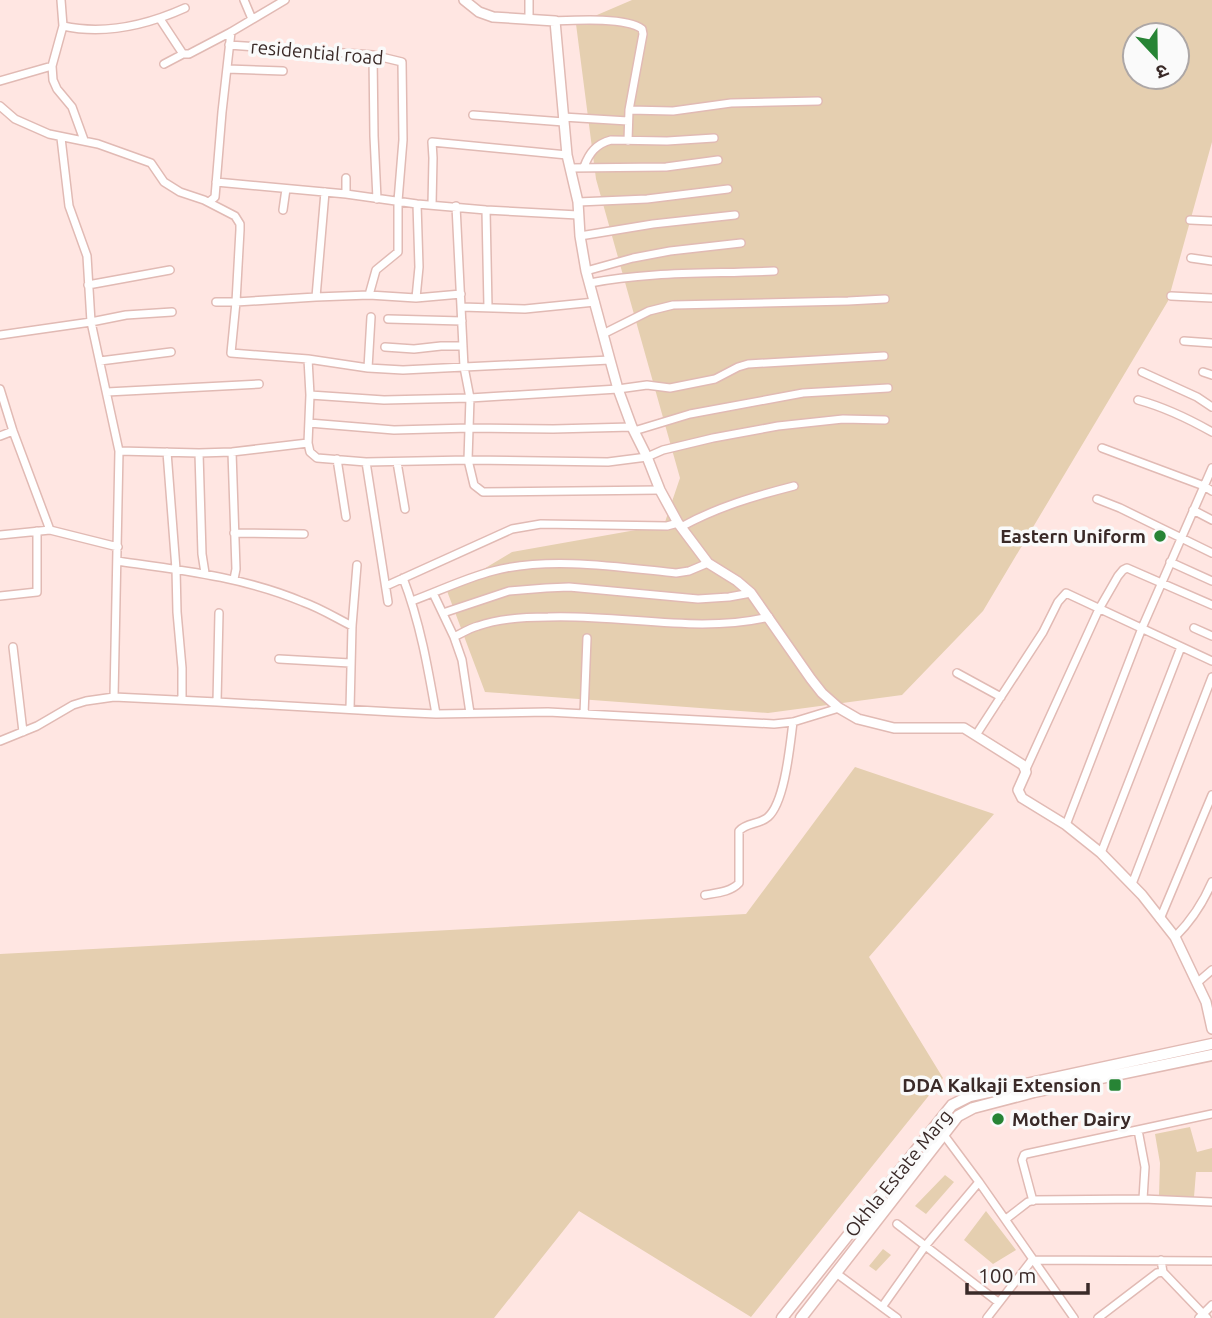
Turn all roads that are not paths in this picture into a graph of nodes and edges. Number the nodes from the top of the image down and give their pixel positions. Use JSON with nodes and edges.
{"nodes":[{"id":1,"x":61,"y":0,"type":"edge"},
{"id":2,"x":244,"y":0,"type":"edge"},
{"id":3,"x":285,"y":0,"type":"edge"},
{"id":4,"x":464,"y":0,"type":"edge"},
{"id":5,"x":529,"y":0,"type":"edge"},
{"id":6,"x":185,"y":8,"type":"dead end"},
{"id":7,"x":160,"y":19,"type":"junction"},
{"id":8,"x":252,"y":19,"type":"junction"},
{"id":9,"x":529,"y":19,"type":"junction"},
{"id":10,"x":555,"y":22,"type":"junction"},
{"id":11,"x":62,"y":26,"type":"junction"},
{"id":12,"x":230,"y":32,"type":"junction"},
{"id":13,"x":229,"y":45,"type":"junction"},
{"id":14,"x":183,"y":54,"type":"junction"},
{"id":15,"x":373,"y":55,"type":"junction"},
{"id":16,"x":164,"y":64,"type":"dead end"},
{"id":17,"x":51,"y":66,"type":"junction"},
{"id":18,"x":227,"y":69,"type":"junction"},
{"id":19,"x":283,"y":71,"type":"dead end"},
{"id":20,"x":0,"y":81,"type":"edge"},
{"id":21,"x":818,"y":101,"type":"dead end"},
{"id":22,"x":0,"y":106,"type":"edge"},
{"id":23,"x":629,"y":110,"type":"junction"},
{"id":24,"x":472,"y":115,"type":"dead end"},
{"id":25,"x":564,"y":120,"type":"junction"},
{"id":26,"x":628,"y":121,"type":"junction"},
{"id":27,"x":61,"y":138,"type":"junction"},
{"id":28,"x":714,"y":138,"type":"dead end"},
{"id":29,"x":84,"y":140,"type":"junction"},
{"id":30,"x":628,"y":141,"type":"junction"},
{"id":31,"x":567,"y":155,"type":"junction"},
{"id":32,"x":718,"y":160,"type":"dead end"},
{"id":33,"x":584,"y":167,"type":"junction"},
{"id":34,"x":570,"y":168,"type":"junction"},
{"id":35,"x":346,"y":178,"type":"dead end"},
{"id":36,"x":216,"y":182,"type":"junction"},
{"id":37,"x":286,"y":189,"type":"junction"},
{"id":38,"x":728,"y":189,"type":"dead end"},
{"id":39,"x":325,"y":192,"type":"junction"},
{"id":40,"x":346,"y":194,"type":"junction"},
{"id":41,"x":377,"y":199,"type":"junction"},
{"id":42,"x":398,"y":201,"type":"junction"},
{"id":43,"x":209,"y":202,"type":"junction"},
{"id":44,"x":578,"y":202,"type":"junction"},
{"id":45,"x":417,"y":204,"type":"junction"},
{"id":46,"x":432,"y":205,"type":"junction"},
{"id":47,"x":456,"y":206,"type":"junction"},
{"id":48,"x":283,"y":210,"type":"dead end"},
{"id":49,"x":485,"y":210,"type":"junction"},
{"id":50,"x":578,"y":215,"type":"junction"},
{"id":51,"x":735,"y":215,"type":"dead end"},
{"id":52,"x":1190,"y":220,"type":"dead end"},
{"id":53,"x":1212,"y":221,"type":"edge"},
{"id":54,"x":580,"y":236,"type":"junction"},
{"id":55,"x":741,"y":243,"type":"dead end"},
{"id":56,"x":1191,"y":258,"type":"dead end"},
{"id":57,"x":1212,"y":261,"type":"edge"},
{"id":58,"x":170,"y":270,"type":"dead end"},
{"id":59,"x":586,"y":271,"type":"junction"},
{"id":60,"x":774,"y":271,"type":"dead end"},
{"id":61,"x":590,"y":283,"type":"junction"},
{"id":62,"x":88,"y":285,"type":"junction"},
{"id":63,"x":460,"y":294,"type":"junction"},
{"id":64,"x":369,"y":295,"type":"junction"},
{"id":65,"x":1171,"y":296,"type":"dead end"},
{"id":66,"x":316,"y":297,"type":"junction"},
{"id":67,"x":416,"y":298,"type":"junction"},
{"id":68,"x":1212,"y":298,"type":"edge"},
{"id":69,"x":885,"y":299,"type":"dead end"},
{"id":70,"x":215,"y":302,"type":"dead end"},
{"id":71,"x":236,"y":302,"type":"junction"},
{"id":72,"x":595,"y":302,"type":"junction"},
{"id":73,"x":461,"y":307,"type":"junction"},
{"id":74,"x":488,"y":307,"type":"junction"},
{"id":75,"x":172,"y":312,"type":"dead end"},
{"id":76,"x":371,"y":317,"type":"dead end"},
{"id":77,"x":388,"y":318,"type":"dead end"},
{"id":78,"x":462,"y":321,"type":"junction"},
{"id":79,"x":91,"y":322,"type":"junction"},
{"id":80,"x":603,"y":334,"type":"junction"},
{"id":81,"x":0,"y":335,"type":"edge"},
{"id":82,"x":1184,"y":341,"type":"dead end"},
{"id":83,"x":1212,"y":343,"type":"edge"},
{"id":84,"x":463,"y":346,"type":"junction"},
{"id":85,"x":385,"y":347,"type":"dead end"},
{"id":86,"x":171,"y":352,"type":"dead end"},
{"id":87,"x":884,"y":356,"type":"dead end"},
{"id":88,"x":308,"y":359,"type":"junction"},
{"id":89,"x":610,"y":360,"type":"junction"},
{"id":90,"x":100,"y":361,"type":"junction"},
{"id":91,"x":464,"y":367,"type":"junction"},
{"id":92,"x":368,"y":368,"type":"junction"},
{"id":93,"x":1142,"y":372,"type":"dead end"},
{"id":94,"x":1203,"y":372,"type":"dead end"},
{"id":95,"x":1212,"y":375,"type":"edge"},
{"id":96,"x":259,"y":384,"type":"dead end"},
{"id":97,"x":888,"y":388,"type":"dead end"},
{"id":98,"x":0,"y":389,"type":"edge"},
{"id":99,"x":618,"y":389,"type":"junction"},
{"id":100,"x":107,"y":393,"type":"junction"},
{"id":101,"x":310,"y":396,"type":"junction"},
{"id":102,"x":470,"y":398,"type":"junction"},
{"id":103,"x":1138,"y":400,"type":"dead end"},
{"id":104,"x":1212,"y":407,"type":"edge"},
{"id":105,"x":885,"y":420,"type":"dead end"},
{"id":106,"x":309,"y":424,"type":"junction"},
{"id":107,"x":470,"y":428,"type":"junction"},
{"id":108,"x":633,"y":429,"type":"junction"},
{"id":109,"x":13,"y":431,"type":"junction"},
{"id":110,"x":1212,"y":432,"type":"edge"},
{"id":111,"x":0,"y":436,"type":"edge"},
{"id":112,"x":309,"y":443,"type":"junction"},
{"id":113,"x":1102,"y":449,"type":"dead end"},
{"id":114,"x":119,"y":450,"type":"junction"},
{"id":115,"x":167,"y":452,"type":"junction"},
{"id":116,"x":232,"y":452,"type":"junction"},
{"id":117,"x":199,"y":453,"type":"junction"},
{"id":118,"x":647,"y":457,"type":"junction"},
{"id":119,"x":337,"y":459,"type":"junction"},
{"id":120,"x":468,"y":460,"type":"junction"},
{"id":121,"x":397,"y":461,"type":"junction"},
{"id":122,"x":366,"y":462,"type":"junction"},
{"id":123,"x":1212,"y":468,"type":"edge"},
{"id":124,"x":794,"y":486,"type":"dead end"},
{"id":125,"x":1204,"y":486,"type":"junction"},
{"id":126,"x":660,"y":490,"type":"junction"},
{"id":127,"x":1212,"y":491,"type":"edge"},
{"id":128,"x":1097,"y":499,"type":"dead end"},
{"id":129,"x":405,"y":509,"type":"dead end"},
{"id":130,"x":1193,"y":510,"type":"junction"},
{"id":131,"x":346,"y":517,"type":"dead end"},
{"id":132,"x":1212,"y":520,"type":"edge"},
{"id":133,"x":680,"y":525,"type":"junction"},
{"id":134,"x":50,"y":530,"type":"junction"},
{"id":135,"x":37,"y":531,"type":"junction"},
{"id":136,"x":234,"y":533,"type":"junction"},
{"id":137,"x":304,"y":534,"type":"dead end"},
{"id":138,"x":0,"y":535,"type":"edge"},
{"id":139,"x":1181,"y":538,"type":"junction"},
{"id":140,"x":118,"y":547,"type":"junction"},
{"id":141,"x":1212,"y":553,"type":"edge"},
{"id":142,"x":117,"y":561,"type":"junction"},
{"id":143,"x":1170,"y":562,"type":"junction"},
{"id":144,"x":708,"y":563,"type":"junction"},
{"id":145,"x":358,"y":565,"type":"dead end"},
{"id":146,"x":176,"y":569,"type":"junction"},
{"id":147,"x":205,"y":573,"type":"junction"},
{"id":148,"x":403,"y":578,"type":"junction"},
{"id":149,"x":234,"y":579,"type":"junction"},
{"id":150,"x":1212,"y":581,"type":"edge"},
{"id":151,"x":1161,"y":583,"type":"junction"},
{"id":152,"x":386,"y":586,"type":"junction"},
{"id":153,"x":433,"y":593,"type":"junction"},
{"id":154,"x":751,"y":593,"type":"junction"},
{"id":155,"x":0,"y":596,"type":"edge"},
{"id":156,"x":412,"y":601,"type":"junction"},
{"id":157,"x":388,"y":602,"type":"dead end"},
{"id":158,"x":1212,"y":605,"type":"edge"},
{"id":159,"x":1099,"y":609,"type":"junction"},
{"id":160,"x":219,"y":612,"type":"dead end"},
{"id":161,"x":443,"y":613,"type":"junction"},
{"id":162,"x":769,"y":617,"type":"junction"},
{"id":163,"x":352,"y":626,"type":"junction"},
{"id":164,"x":1142,"y":628,"type":"junction"},
{"id":165,"x":1194,"y":628,"type":"dead end"},
{"id":166,"x":1212,"y":636,"type":"edge"},
{"id":167,"x":454,"y":637,"type":"junction"},
{"id":168,"x":587,"y":638,"type":"dead end"},
{"id":169,"x":13,"y":647,"type":"dead end"},
{"id":170,"x":1181,"y":647,"type":"junction"},
{"id":171,"x":279,"y":659,"type":"dead end"},
{"id":172,"x":1212,"y":661,"type":"edge"},
{"id":173,"x":351,"y":663,"type":"junction"},
{"id":174,"x":957,"y":673,"type":"dead end"},
{"id":175,"x":1212,"y":677,"type":"edge"},
{"id":176,"x":114,"y":697,"type":"junction"},
{"id":177,"x":1001,"y":697,"type":"junction"},
{"id":178,"x":182,"y":700,"type":"junction"},
{"id":179,"x":216,"y":702,"type":"junction"},
{"id":180,"x":839,"y":708,"type":"junction"},
{"id":181,"x":350,"y":709,"type":"junction"},
{"id":182,"x":470,"y":713,"type":"junction"},
{"id":183,"x":436,"y":714,"type":"junction"},
{"id":184,"x":584,"y":714,"type":"junction"},
{"id":185,"x":793,"y":722,"type":"junction"},
{"id":186,"x":23,"y":732,"type":"junction"},
{"id":187,"x":976,"y":735,"type":"junction"},
{"id":188,"x":0,"y":741,"type":"edge"},
{"id":189,"x":1026,"y":769,"type":"junction"},
{"id":190,"x":1212,"y":795,"type":"edge"},
{"id":191,"x":1066,"y":825,"type":"junction"},
{"id":192,"x":1101,"y":852,"type":"junction"},
{"id":193,"x":1212,"y":882,"type":"edge"},
{"id":194,"x":1132,"y":884,"type":"junction"},
{"id":195,"x":705,"y":895,"type":"dead end"},
{"id":196,"x":1160,"y":919,"type":"junction"},
{"id":197,"x":1175,"y":937,"type":"junction"},
{"id":198,"x":1212,"y":970,"type":"edge"},
{"id":199,"x":1198,"y":982,"type":"junction"},
{"id":200,"x":1212,"y":1029,"type":"edge"},
{"id":201,"x":1212,"y":1044,"type":"edge"},
{"id":202,"x":1212,"y":1055,"type":"edge"},
{"id":203,"x":1212,"y":1114,"type":"edge"},
{"id":204,"x":935,"y":1127,"type":"junction"},
{"id":205,"x":1138,"y":1130,"type":"junction"},
{"id":206,"x":944,"y":1135,"type":"junction"},
{"id":207,"x":979,"y":1182,"type":"junction"},
{"id":208,"x":1143,"y":1199,"type":"junction"},
{"id":209,"x":1033,"y":1200,"type":"junction"},
{"id":210,"x":1212,"y":1202,"type":"edge"},
{"id":211,"x":1006,"y":1219,"type":"junction"},
{"id":212,"x":897,"y":1224,"type":"dead end"},
{"id":213,"x":926,"y":1245,"type":"junction"},
{"id":214,"x":1032,"y":1260,"type":"junction"},
{"id":215,"x":1161,"y":1260,"type":"junction"},
{"id":216,"x":1212,"y":1261,"type":"edge"},
{"id":217,"x":1163,"y":1272,"type":"junction"},
{"id":218,"x":836,"y":1273,"type":"junction"},
{"id":219,"x":999,"y":1302,"type":"junction"},
{"id":220,"x":1212,"y":1305,"type":"edge"},
{"id":221,"x":882,"y":1307,"type":"junction"},
{"id":222,"x":1203,"y":1317,"type":"edge"},
{"id":223,"x":782,"y":1318,"type":"edge"},
{"id":224,"x":801,"y":1318,"type":"edge"},
{"id":225,"x":897,"y":1318,"type":"edge"},
{"id":226,"x":987,"y":1318,"type":"edge"},
{"id":227,"x":1074,"y":1318,"type":"edge"},
{"id":228,"x":1098,"y":1318,"type":"edge"}],
"edges":[{"from":1,"to":11,"type":"street"},
{"from":2,"to":8,"type":"street"},
{"from":3,"to":8,"type":"street"},
{"from":4,"to":9,"type":"street"},
{"from":5,"to":9,"type":"street"},
{"from":6,"to":7,"type":"street"},
{"from":7,"to":11,"type":"street"},
{"from":7,"to":14,"type":"street"},
{"from":8,"to":12,"type":"street"},
{"from":9,"to":10,"type":"street"},
{"from":10,"to":23,"type":"street"},
{"from":10,"to":25,"type":"street"},
{"from":11,"to":17,"type":"street"},
{"from":12,"to":13,"type":"street"},
{"from":12,"to":14,"type":"street"},
{"from":13,"to":15,"type":"street","name":"residential road"},
{"from":13,"to":18,"type":"street"},
{"from":14,"to":16,"type":"street"},
{"from":15,"to":41,"type":"street"},
{"from":15,"to":42,"type":"street","name":"residential road"},
{"from":17,"to":20,"type":"street"},
{"from":17,"to":29,"type":"street"},
{"from":18,"to":19,"type":"street"},
{"from":18,"to":36,"type":"street"},
{"from":21,"to":23,"type":"street"},
{"from":22,"to":27,"type":"street"},
{"from":23,"to":26,"type":"street"},
{"from":24,"to":25,"type":"street"},
{"from":25,"to":26,"type":"street"},
{"from":25,"to":31,"type":"street"},
{"from":26,"to":30,"type":"street"},
{"from":27,"to":29,"type":"street"},
{"from":27,"to":62,"type":"street"},
{"from":28,"to":30,"type":"street"},
{"from":29,"to":43,"type":"street"},
{"from":30,"to":33,"type":"street"},
{"from":31,"to":34,"type":"street"},
{"from":31,"to":46,"type":"street"},
{"from":32,"to":33,"type":"street"},
{"from":33,"to":34,"type":"street"},
{"from":34,"to":44,"type":"street"},
{"from":35,"to":40,"type":"street"},
{"from":36,"to":37,"type":"street"},
{"from":36,"to":43,"type":"street"},
{"from":37,"to":39,"type":"street"},
{"from":37,"to":48,"type":"street"},
{"from":38,"to":44,"type":"street"},
{"from":39,"to":40,"type":"street"},
{"from":39,"to":66,"type":"street"},
{"from":40,"to":41,"type":"street"},
{"from":41,"to":42,"type":"street"},
{"from":42,"to":45,"type":"street"},
{"from":42,"to":64,"type":"street"},
{"from":43,"to":71,"type":"street"},
{"from":44,"to":50,"type":"street"},
{"from":45,"to":46,"type":"street"},
{"from":45,"to":67,"type":"street"},
{"from":46,"to":47,"type":"street"},
{"from":47,"to":49,"type":"street"},
{"from":47,"to":63,"type":"street"},
{"from":49,"to":50,"type":"street"},
{"from":49,"to":74,"type":"street"},
{"from":50,"to":54,"type":"street"},
{"from":51,"to":54,"type":"street"},
{"from":52,"to":53,"type":"street"},
{"from":54,"to":59,"type":"street"},
{"from":55,"to":59,"type":"street"},
{"from":56,"to":57,"type":"street"},
{"from":58,"to":62,"type":"street"},
{"from":59,"to":61,"type":"street"},
{"from":60,"to":61,"type":"street"},
{"from":61,"to":72,"type":"street"},
{"from":62,"to":79,"type":"street"},
{"from":63,"to":67,"type":"street"},
{"from":63,"to":73,"type":"street"},
{"from":64,"to":66,"type":"street"},
{"from":64,"to":67,"type":"street"},
{"from":65,"to":68,"type":"street"},
{"from":66,"to":71,"type":"street"},
{"from":69,"to":80,"type":"street"},
{"from":70,"to":71,"type":"street"},
{"from":71,"to":88,"type":"street"},
{"from":72,"to":74,"type":"street"},
{"from":72,"to":80,"type":"street"},
{"from":73,"to":74,"type":"street"},
{"from":73,"to":78,"type":"street"},
{"from":75,"to":79,"type":"street"},
{"from":76,"to":92,"type":"street"},
{"from":77,"to":78,"type":"street"},
{"from":78,"to":84,"type":"street"},
{"from":79,"to":81,"type":"street"},
{"from":79,"to":90,"type":"street"},
{"from":80,"to":89,"type":"street"},
{"from":82,"to":83,"type":"street"},
{"from":84,"to":85,"type":"street"},
{"from":84,"to":91,"type":"street"},
{"from":86,"to":90,"type":"street"},
{"from":87,"to":99,"type":"street"},
{"from":88,"to":92,"type":"street"},
{"from":88,"to":101,"type":"street"},
{"from":89,"to":91,"type":"street"},
{"from":89,"to":99,"type":"street"},
{"from":90,"to":100,"type":"street"},
{"from":91,"to":92,"type":"street"},
{"from":91,"to":102,"type":"street"},
{"from":93,"to":104,"type":"street"},
{"from":94,"to":95,"type":"street"},
{"from":96,"to":100,"type":"street"},
{"from":97,"to":108,"type":"street"},
{"from":98,"to":109,"type":"street"},
{"from":99,"to":102,"type":"street"},
{"from":99,"to":108,"type":"street"},
{"from":100,"to":114,"type":"street"},
{"from":101,"to":102,"type":"street"},
{"from":101,"to":106,"type":"street"},
{"from":102,"to":107,"type":"street"},
{"from":103,"to":110,"type":"street"},
{"from":105,"to":118,"type":"street"},
{"from":106,"to":107,"type":"street"},
{"from":106,"to":112,"type":"street"},
{"from":107,"to":108,"type":"street"},
{"from":107,"to":120,"type":"street"},
{"from":108,"to":118,"type":"street"},
{"from":109,"to":111,"type":"street"},
{"from":109,"to":134,"type":"street"},
{"from":112,"to":116,"type":"street"},
{"from":112,"to":119,"type":"street"},
{"from":113,"to":125,"type":"street"},
{"from":114,"to":115,"type":"street"},
{"from":114,"to":140,"type":"street"},
{"from":115,"to":117,"type":"street"},
{"from":115,"to":146,"type":"street"},
{"from":116,"to":117,"type":"street"},
{"from":116,"to":136,"type":"street"},
{"from":117,"to":147,"type":"street"},
{"from":118,"to":120,"type":"street"},
{"from":118,"to":126,"type":"street"},
{"from":119,"to":122,"type":"street"},
{"from":119,"to":131,"type":"street"},
{"from":120,"to":121,"type":"street"},
{"from":120,"to":126,"type":"street"},
{"from":121,"to":122,"type":"street"},
{"from":121,"to":129,"type":"street"},
{"from":122,"to":152,"type":"street"},
{"from":123,"to":125,"type":"street"},
{"from":124,"to":133,"type":"street"},
{"from":125,"to":127,"type":"street"},
{"from":125,"to":130,"type":"street"},
{"from":126,"to":133,"type":"street"},
{"from":128,"to":139,"type":"street"},
{"from":130,"to":132,"type":"street"},
{"from":130,"to":139,"type":"street"},
{"from":133,"to":144,"type":"street"},
{"from":133,"to":148,"type":"street"},
{"from":134,"to":135,"type":"street"},
{"from":134,"to":140,"type":"street"},
{"from":135,"to":138,"type":"street"},
{"from":135,"to":155,"type":"street"},
{"from":136,"to":137,"type":"street"},
{"from":136,"to":149,"type":"street"},
{"from":139,"to":141,"type":"street"},
{"from":139,"to":143,"type":"street"},
{"from":140,"to":142,"type":"street"},
{"from":142,"to":146,"type":"street"},
{"from":142,"to":176,"type":"street"},
{"from":143,"to":150,"type":"street"},
{"from":143,"to":151,"type":"street"},
{"from":144,"to":153,"type":"street"},
{"from":144,"to":154,"type":"street"},
{"from":145,"to":163,"type":"street"},
{"from":146,"to":147,"type":"street"},
{"from":146,"to":178,"type":"street"},
{"from":147,"to":149,"type":"street"},
{"from":148,"to":152,"type":"street"},
{"from":148,"to":156,"type":"street"},
{"from":149,"to":163,"type":"street"},
{"from":151,"to":158,"type":"street"},
{"from":151,"to":159,"type":"street"},
{"from":151,"to":164,"type":"street"},
{"from":152,"to":157,"type":"street"},
{"from":153,"to":156,"type":"street"},
{"from":153,"to":161,"type":"street"},
{"from":154,"to":161,"type":"street"},
{"from":154,"to":162,"type":"street"},
{"from":156,"to":183,"type":"street"},
{"from":159,"to":164,"type":"street"},
{"from":159,"to":177,"type":"street"},
{"from":159,"to":189,"type":"street"},
{"from":160,"to":179,"type":"street"},
{"from":161,"to":167,"type":"street"},
{"from":162,"to":167,"type":"street"},
{"from":162,"to":180,"type":"street"},
{"from":163,"to":173,"type":"street"},
{"from":164,"to":170,"type":"street"},
{"from":164,"to":191,"type":"street"},
{"from":165,"to":166,"type":"street"},
{"from":167,"to":182,"type":"street"},
{"from":168,"to":184,"type":"street"},
{"from":169,"to":186,"type":"street"},
{"from":170,"to":172,"type":"street"},
{"from":170,"to":192,"type":"street"},
{"from":171,"to":173,"type":"street"},
{"from":173,"to":181,"type":"street"},
{"from":174,"to":177,"type":"street"},
{"from":175,"to":194,"type":"street"},
{"from":176,"to":178,"type":"street"},
{"from":176,"to":186,"type":"street"},
{"from":177,"to":187,"type":"street"},
{"from":178,"to":179,"type":"street"},
{"from":179,"to":181,"type":"street"},
{"from":180,"to":185,"type":"street"},
{"from":180,"to":187,"type":"street"},
{"from":181,"to":183,"type":"street"},
{"from":182,"to":183,"type":"street"},
{"from":182,"to":184,"type":"street"},
{"from":184,"to":185,"type":"street"},
{"from":185,"to":195,"type":"street"},
{"from":186,"to":188,"type":"street"},
{"from":187,"to":189,"type":"street"},
{"from":189,"to":191,"type":"street"},
{"from":190,"to":196,"type":"street"},
{"from":191,"to":192,"type":"street"},
{"from":192,"to":194,"type":"street"},
{"from":193,"to":197,"type":"street"},
{"from":194,"to":196,"type":"street"},
{"from":196,"to":197,"type":"street"},
{"from":197,"to":199,"type":"street"},
{"from":198,"to":199,"type":"street"},
{"from":199,"to":200,"type":"street"},
{"from":201,"to":204,"type":"main road","name":"Okhla Estate Marg"},
{"from":202,"to":206,"type":"main road","name":"Okhla Estate Marg"},
{"from":203,"to":205,"type":"street"},
{"from":204,"to":206,"type":"street"},
{"from":204,"to":223,"type":"main road","name":"Okhla Estate Marg"},
{"from":205,"to":208,"type":"street"},
{"from":205,"to":209,"type":"street"},
{"from":206,"to":207,"type":"street"},
{"from":206,"to":218,"type":"main road","name":"Okhla Estate Marg"},
{"from":207,"to":211,"type":"street"},
{"from":207,"to":213,"type":"street"},
{"from":208,"to":209,"type":"street"},
{"from":208,"to":210,"type":"street"},
{"from":209,"to":211,"type":"street"},
{"from":211,"to":214,"type":"street"},
{"from":212,"to":213,"type":"street"},
{"from":213,"to":219,"type":"street"},
{"from":213,"to":221,"type":"street"},
{"from":214,"to":215,"type":"street"},
{"from":214,"to":219,"type":"street"},
{"from":214,"to":227,"type":"street"},
{"from":215,"to":216,"type":"street"},
{"from":215,"to":217,"type":"street"},
{"from":217,"to":222,"type":"street"},
{"from":217,"to":228,"type":"street"},
{"from":218,"to":221,"type":"street"},
{"from":218,"to":224,"type":"main road","name":"Okhla Estate Marg"},
{"from":219,"to":226,"type":"street"},
{"from":220,"to":222,"type":"street"},
{"from":221,"to":225,"type":"street"}]}
